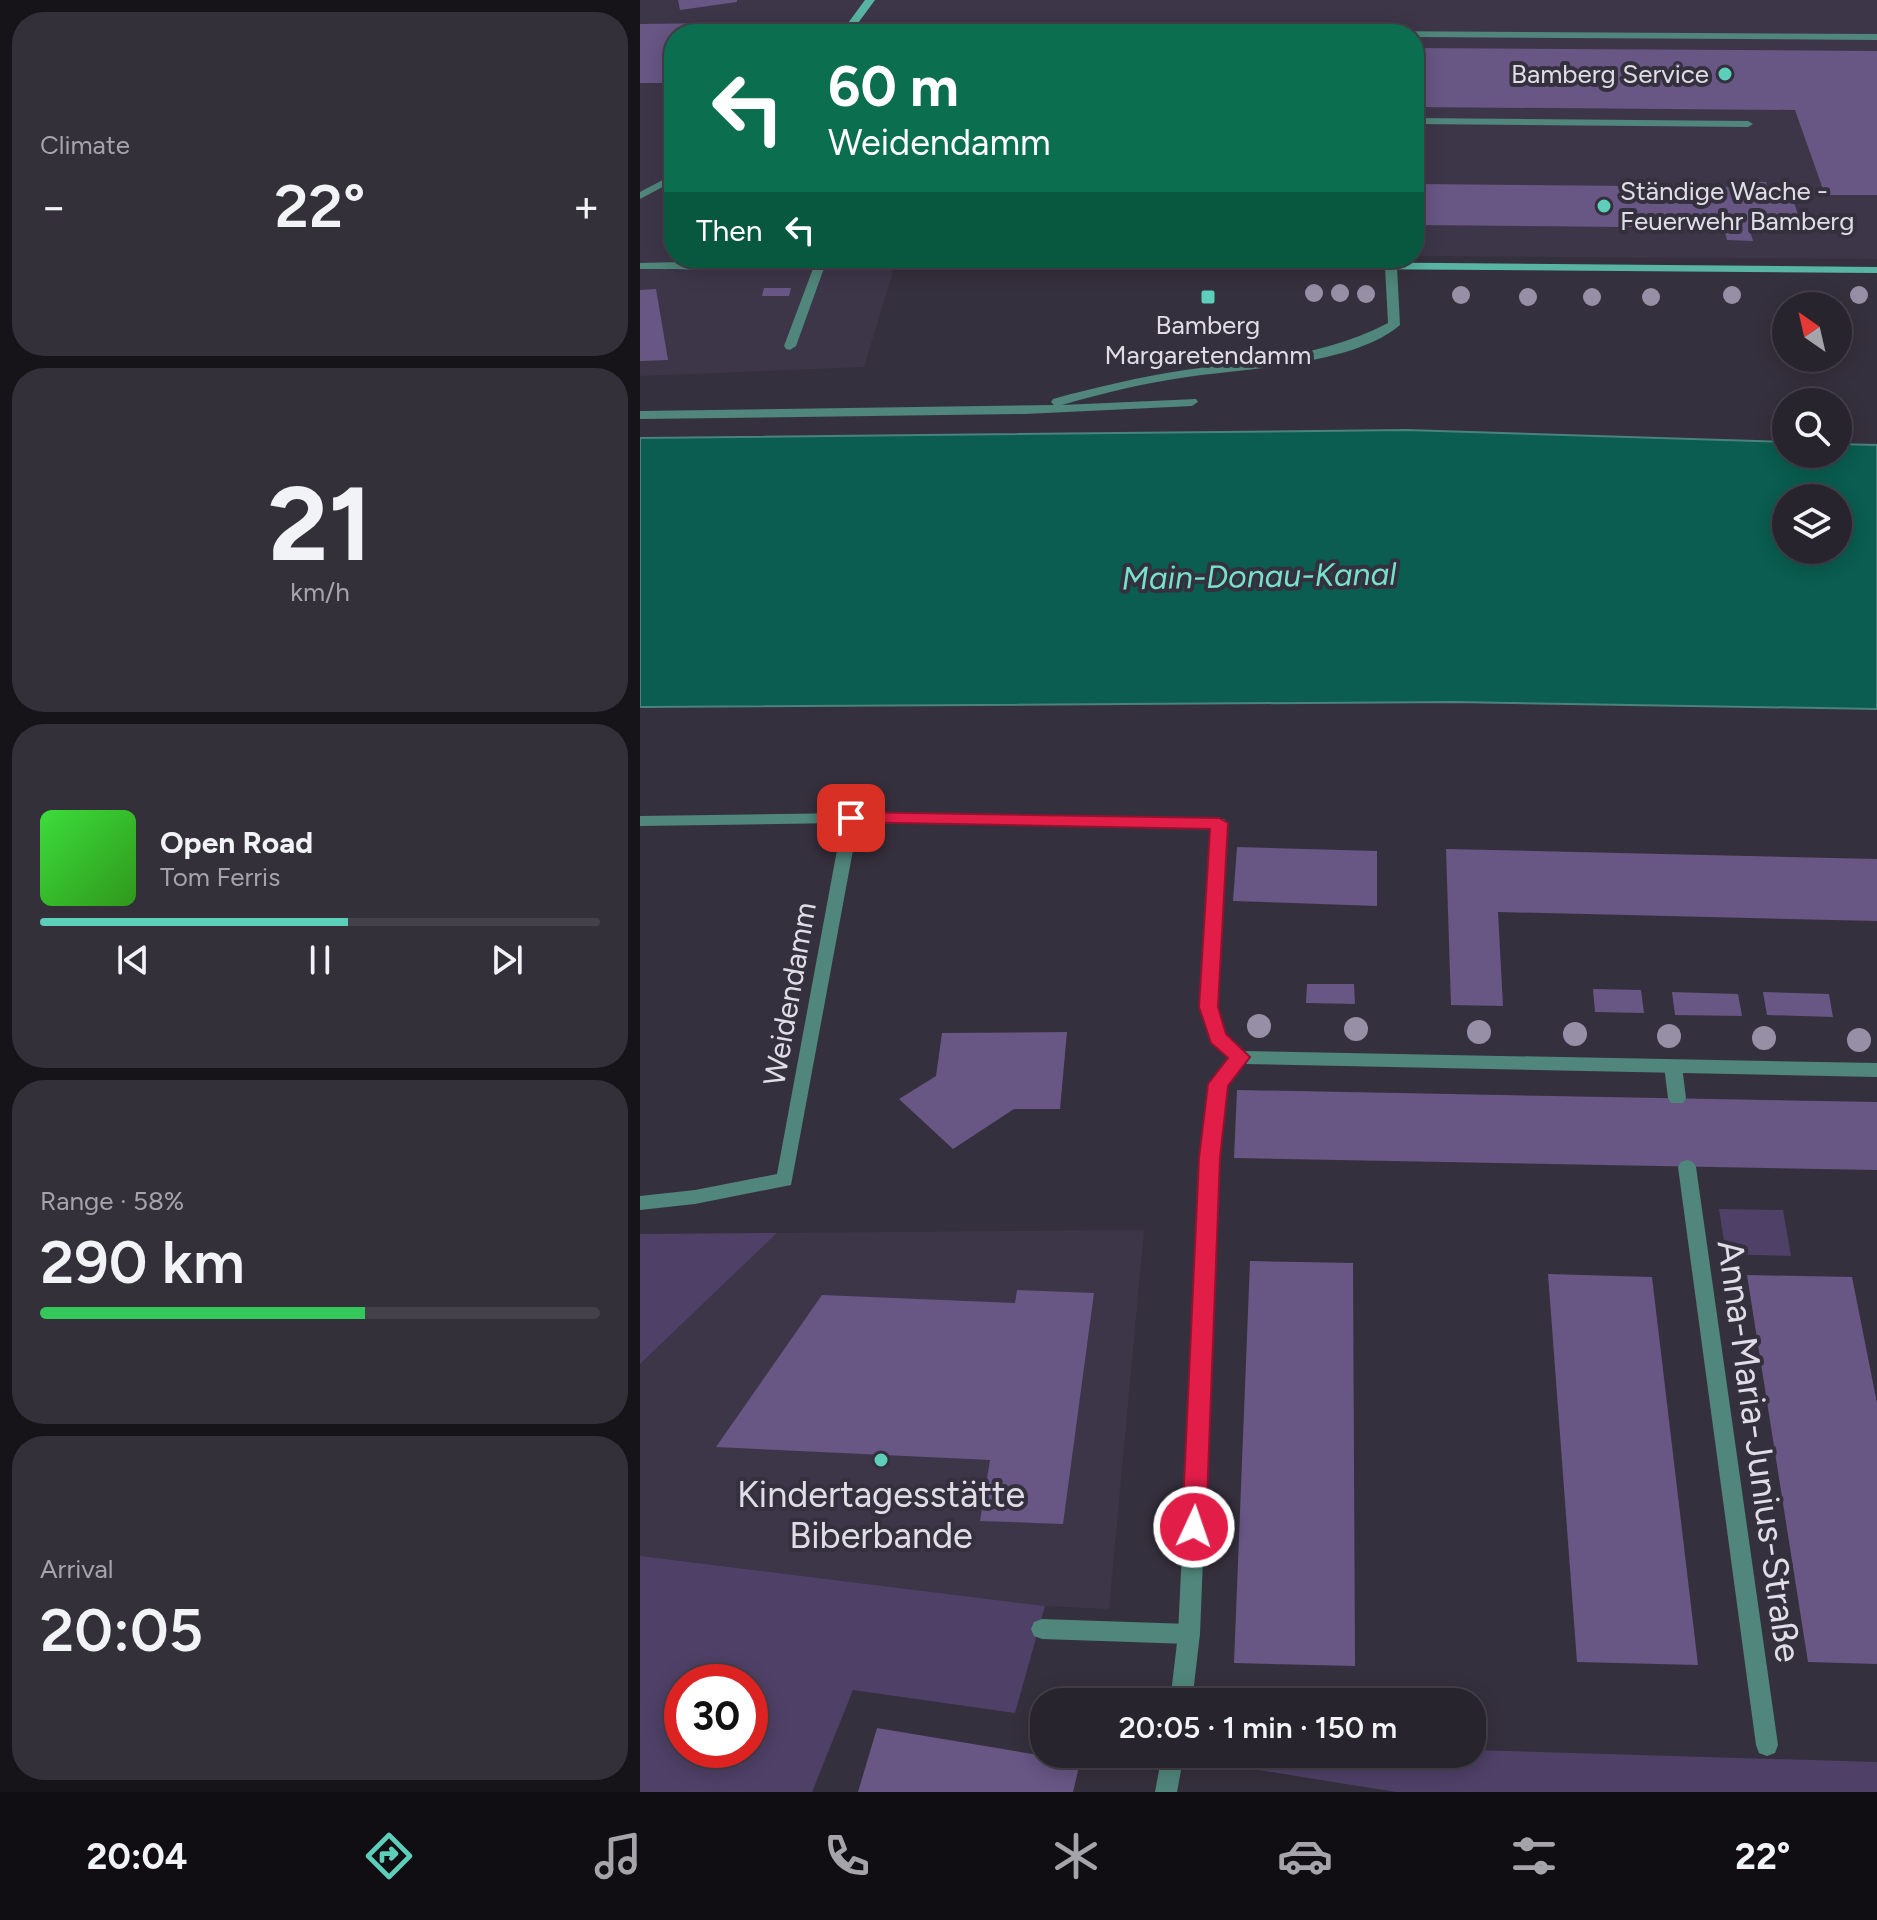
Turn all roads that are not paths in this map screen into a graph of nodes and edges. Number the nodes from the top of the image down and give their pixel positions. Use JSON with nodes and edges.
{"nodes":[{"id":1,"x":870,"y":0,"type":"edge"},
{"id":2,"x":852,"y":24,"type":"edge"},
{"id":3,"x":1424,"y":34,"type":"edge"},
{"id":4,"x":1877,"y":37,"type":"edge"},
{"id":5,"x":1424,"y":121,"type":"edge"},
{"id":6,"x":1748,"y":124,"type":"dead end"},
{"id":7,"x":664,"y":183,"type":"edge"},
{"id":8,"x":640,"y":196,"type":"edge"},
{"id":9,"x":664,"y":265,"type":"edge"},
{"id":10,"x":640,"y":266,"type":"edge"},
{"id":11,"x":1424,"y":267,"type":"edge"},
{"id":12,"x":818,"y":268,"type":"edge"},
{"id":13,"x":1391,"y":268,"type":"edge"},
{"id":14,"x":1877,"y":270,"type":"edge"},
{"id":15,"x":790,"y":346,"type":"dead end"},
{"id":16,"x":1192,"y":402,"type":"dead end"},
{"id":17,"x":1025,"y":410,"type":"junction"},
{"id":18,"x":640,"y":415,"type":"edge"},
{"id":19,"x":851,"y":818,"type":"junction"},
{"id":20,"x":640,"y":821,"type":"edge"},
{"id":21,"x":1240,"y":1057,"type":"junction"},
{"id":22,"x":1673,"y":1066,"type":"junction"},
{"id":23,"x":1877,"y":1070,"type":"edge"},
{"id":24,"x":1677,"y":1098,"type":"dead end"},
{"id":25,"x":1687,"y":1167,"type":"dead end"},
{"id":26,"x":640,"y":1203,"type":"edge"},
{"id":27,"x":1042,"y":1629,"type":"dead end"},
{"id":28,"x":1189,"y":1634,"type":"junction"},
{"id":29,"x":1183,"y":1688,"type":"edge"},
{"id":30,"x":1767,"y":1745,"type":"dead end"},
{"id":31,"x":1170,"y":1768,"type":"edge"},
{"id":32,"x":1166,"y":1792,"type":"edge"}],
"edges":[{"from":1,"to":2,"type":"street"},
{"from":3,"to":4,"type":"street"},
{"from":5,"to":6,"type":"street"},
{"from":7,"to":8,"type":"street"},
{"from":9,"to":10,"type":"street"},
{"from":11,"to":14,"type":"street"},
{"from":12,"to":15,"type":"street"},
{"from":13,"to":17,"type":"street"},
{"from":16,"to":17,"type":"street"},
{"from":17,"to":18,"type":"street"},
{"from":19,"to":20,"type":"street"},
{"from":19,"to":21,"type":"street"},
{"from":19,"to":26,"type":"street","name":"Weidendamm"},
{"from":21,"to":22,"type":"street"},
{"from":21,"to":28,"type":"street"},
{"from":22,"to":23,"type":"street"},
{"from":22,"to":24,"type":"street"},
{"from":25,"to":30,"type":"street","name":"Anna-Maria-Junius-Straße"},
{"from":27,"to":28,"type":"street"},
{"from":28,"to":29,"type":"street"},
{"from":31,"to":32,"type":"street"}]}
